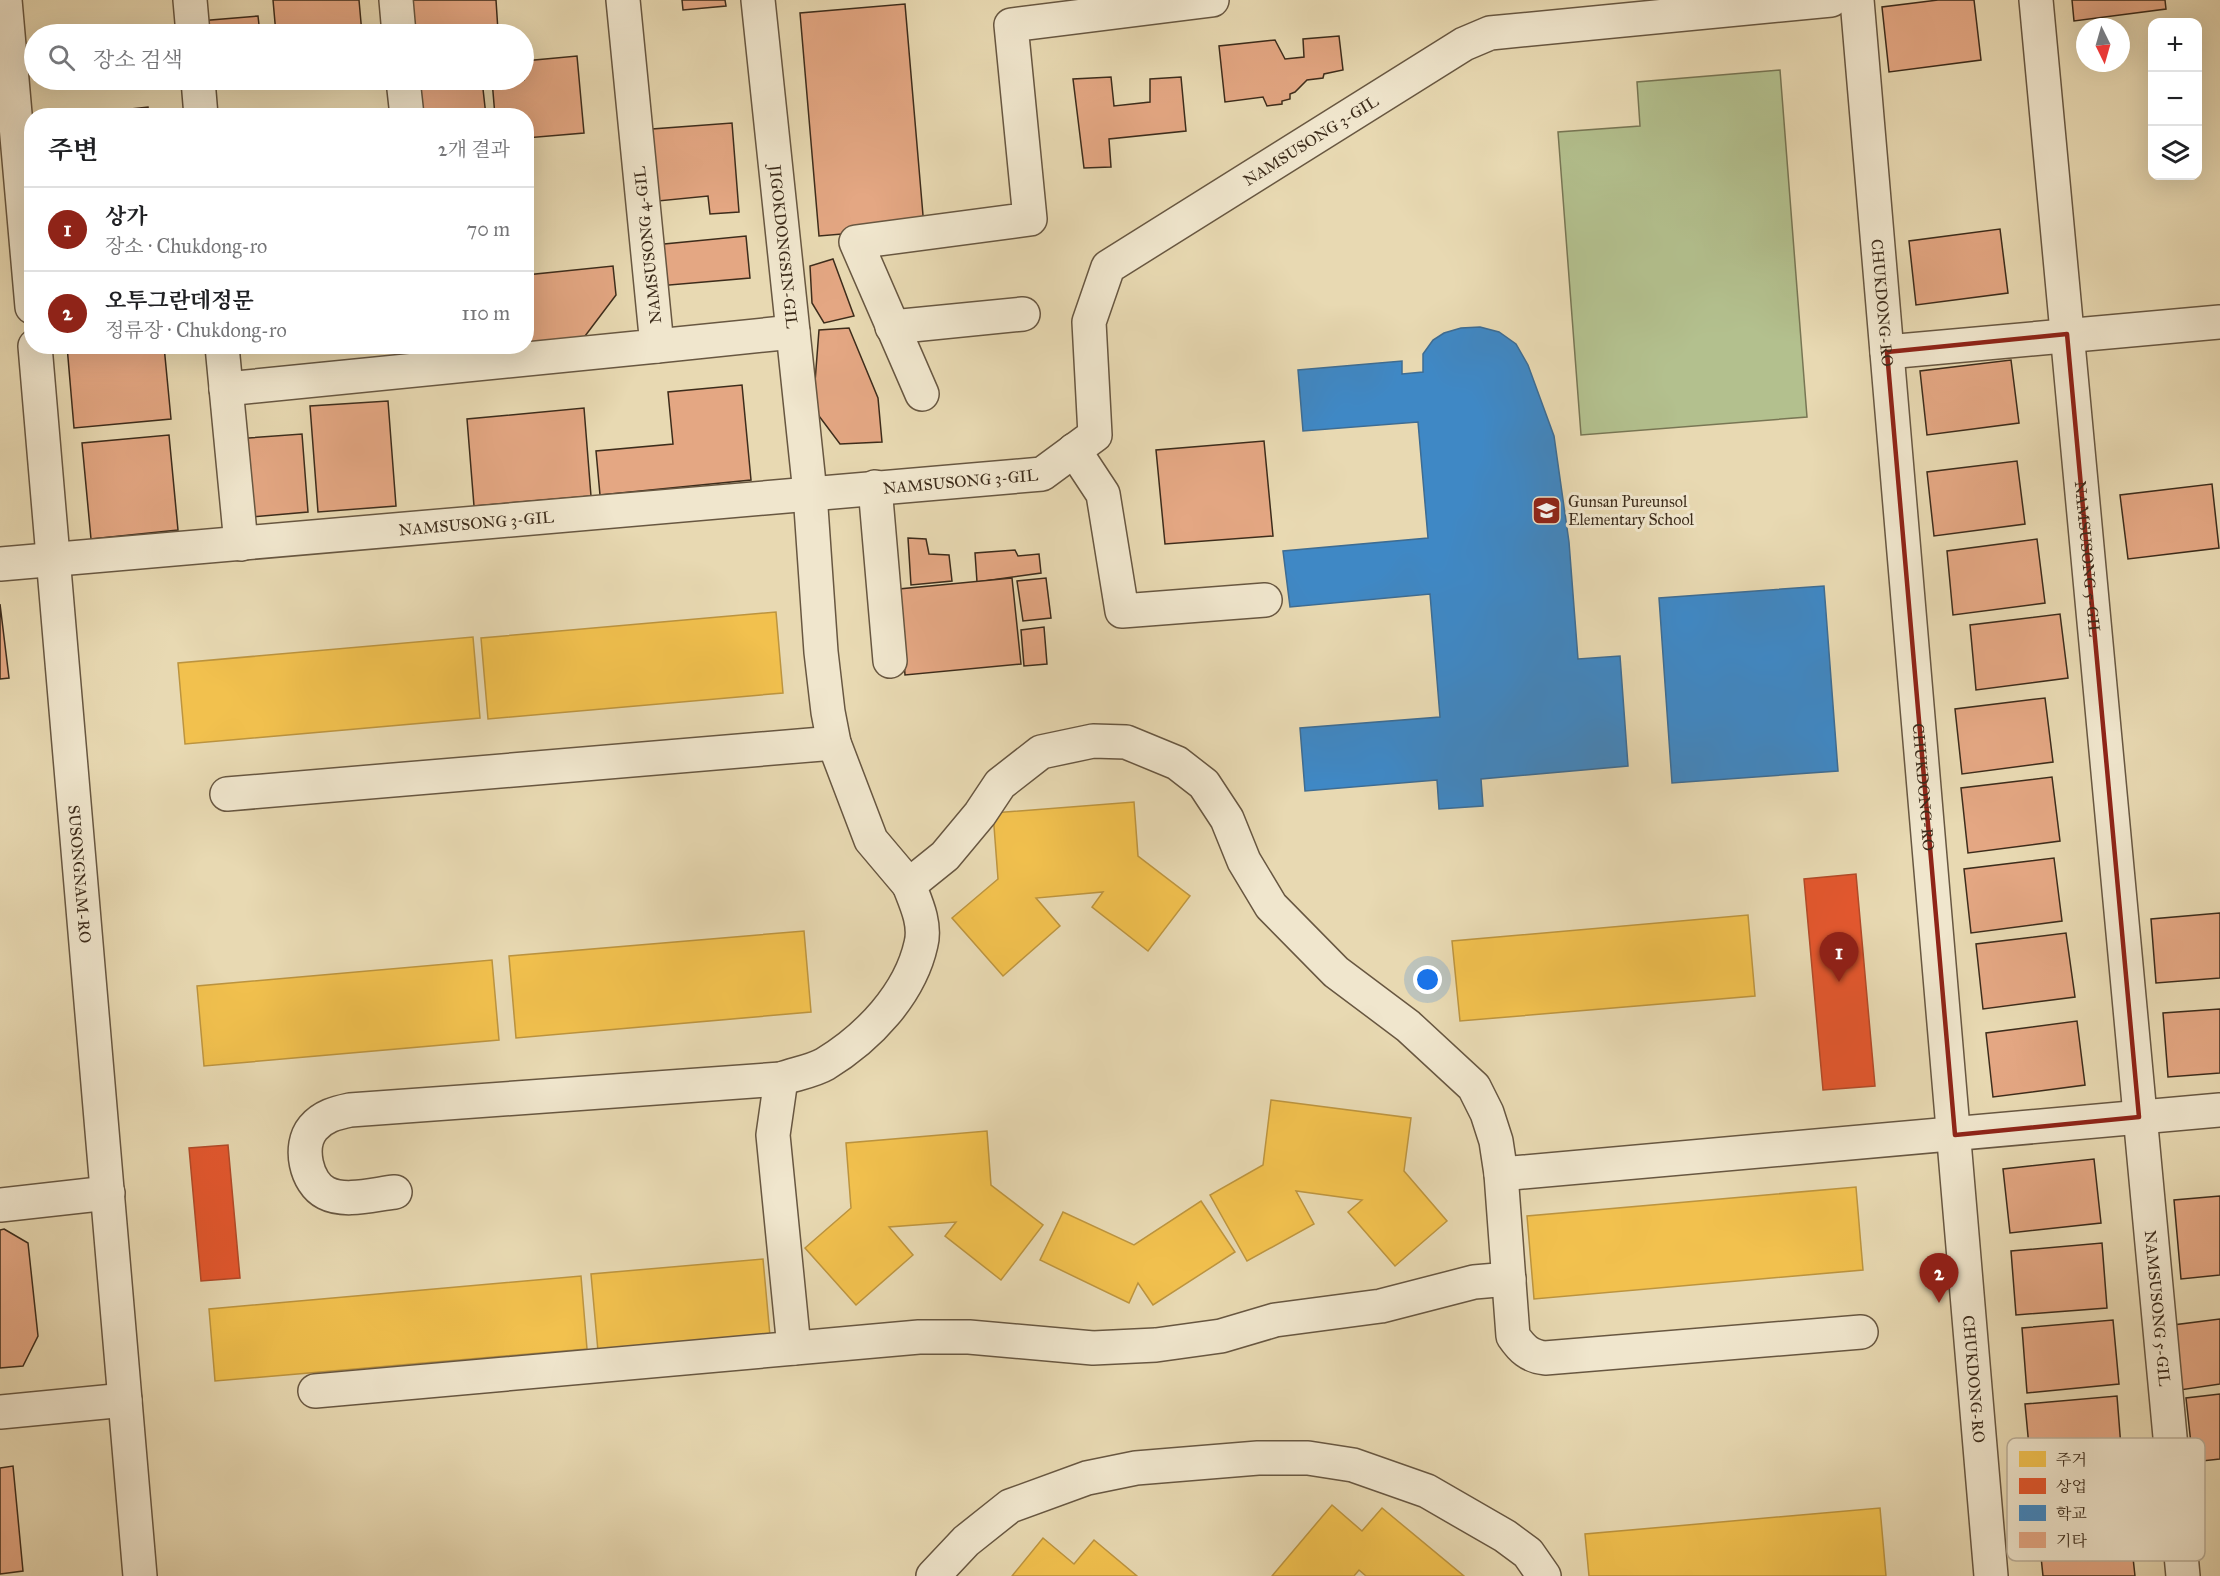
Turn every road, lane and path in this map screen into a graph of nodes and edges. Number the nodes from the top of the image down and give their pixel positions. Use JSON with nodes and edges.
{"nodes":[{"id":1,"x":5,"y":0,"type":"edge"},
{"id":2,"x":190,"y":0,"type":"edge"},
{"id":3,"x":396,"y":0,"type":"edge"},
{"id":4,"x":623,"y":0,"type":"edge"},
{"id":5,"x":758,"y":0,"type":"edge"},
{"id":6,"x":1212,"y":0,"type":"edge"},
{"id":7,"x":1831,"y":0,"type":"edge"},
{"id":8,"x":1857,"y":0,"type":"edge"},
{"id":9,"x":2036,"y":0,"type":"edge"},
{"id":10,"x":193,"y":24,"type":"edge"},
{"id":11,"x":398,"y":24,"type":"edge"},
{"id":12,"x":199,"y":90,"type":"edge"},
{"id":13,"x":405,"y":90,"type":"edge"},
{"id":14,"x":200,"y":108,"type":"edge"},
{"id":15,"x":406,"y":108,"type":"edge"},
{"id":16,"x":24,"y":217,"type":"edge"},
{"id":17,"x":1023,"y":314,"type":"dead end"},
{"id":18,"x":2220,"y":322,"type":"edge"},
{"id":19,"x":892,"y":327,"type":"junction"},
{"id":20,"x":793,"y":332,"type":"junction"},
{"id":21,"x":2067,"y":334,"type":"junction"},
{"id":22,"x":657,"y":346,"type":"junction"},
{"id":23,"x":1887,"y":352,"type":"junction"},
{"id":24,"x":534,"y":353,"type":"edge"},
{"id":25,"x":36,"y":354,"type":"edge"},
{"id":26,"x":223,"y":354,"type":"edge"},
{"id":27,"x":506,"y":354,"type":"edge"},
{"id":28,"x":430,"y":358,"type":"edge"},
{"id":29,"x":226,"y":389,"type":"junction"},
{"id":30,"x":922,"y":394,"type":"dead end"},
{"id":31,"x":1074,"y":450,"type":"junction"},
{"id":32,"x":875,"y":488,"type":"junction"},
{"id":33,"x":810,"y":493,"type":"junction"},
{"id":34,"x":241,"y":544,"type":"junction"},
{"id":35,"x":53,"y":560,"type":"junction"},
{"id":36,"x":0,"y":564,"type":"edge"},
{"id":37,"x":1265,"y":600,"type":"dead end"},
{"id":38,"x":890,"y":662,"type":"dead end"},
{"id":39,"x":834,"y":743,"type":"junction"},
{"id":40,"x":228,"y":794,"type":"dead end"},
{"id":41,"x":909,"y":885,"type":"junction"},
{"id":42,"x":781,"y":1079,"type":"junction"},
{"id":43,"x":2220,"y":1110,"type":"edge"},
{"id":44,"x":2139,"y":1117,"type":"junction"},
{"id":45,"x":1955,"y":1135,"type":"junction"},
{"id":46,"x":1501,"y":1174,"type":"junction"},
{"id":47,"x":395,"y":1192,"type":"dead end"},
{"id":48,"x":108,"y":1193,"type":"junction"},
{"id":49,"x":0,"y":1205,"type":"edge"},
{"id":50,"x":1509,"y":1279,"type":"junction"},
{"id":51,"x":1861,"y":1332,"type":"dead end"},
{"id":52,"x":794,"y":1348,"type":"junction"},
{"id":53,"x":315,"y":1391,"type":"dead end"},
{"id":54,"x":125,"y":1400,"type":"junction"},
{"id":55,"x":0,"y":1412,"type":"edge"},
{"id":56,"x":2169,"y":1438,"type":"edge"},
{"id":57,"x":2181,"y":1561,"type":"edge"},
{"id":58,"x":140,"y":1576,"type":"edge"},
{"id":59,"x":933,"y":1576,"type":"edge"},
{"id":60,"x":1544,"y":1576,"type":"edge"},
{"id":61,"x":1991,"y":1576,"type":"edge"},
{"id":62,"x":2183,"y":1576,"type":"edge"}],
"edges":[{"from":1,"to":16,"type":"street"},
{"from":2,"to":10,"type":"street"},
{"from":3,"to":11,"type":"street"},
{"from":4,"to":22,"type":"street","name":"NAMSUSONG 4-GIL"},
{"from":5,"to":20,"type":"street","name":"JIGOKDONGSIN-GIL"},
{"from":6,"to":19,"type":"street"},
{"from":7,"to":31,"type":"street","name":"NAMSUSONG 3-GIL"},
{"from":8,"to":23,"type":"street","name":"CHUKDONG-RO"},
{"from":9,"to":21,"type":"street","name":"NAMSUSONG 5-GIL"},
{"from":12,"to":14,"type":"street"},
{"from":13,"to":15,"type":"street"},
{"from":17,"to":19,"type":"street"},
{"from":18,"to":21,"type":"street"},
{"from":19,"to":30,"type":"street"},
{"from":20,"to":22,"type":"street"},
{"from":20,"to":33,"type":"street","name":"JIGOKDONGSIN-GIL"},
{"from":21,"to":23,"type":"street"},
{"from":21,"to":44,"type":"street","name":"NAMSUSONG 5-GIL"},
{"from":22,"to":24,"type":"street","name":"NAMSUSONG 4-GIL"},
{"from":23,"to":45,"type":"street","name":"CHUKDONG-RO"},
{"from":25,"to":35,"type":"street","name":"SUSONGNAM-RO"},
{"from":26,"to":29,"type":"street"},
{"from":27,"to":28,"type":"street","name":"NAMSUSONG 4-GIL"},
{"from":28,"to":29,"type":"street","name":"NAMSUSONG 4-GIL"},
{"from":29,"to":34,"type":"street"},
{"from":31,"to":32,"type":"street","name":"NAMSUSONG 3-GIL"},
{"from":31,"to":37,"type":"street"},
{"from":32,"to":33,"type":"street","name":"NAMSUSONG 3-GIL"},
{"from":32,"to":38,"type":"street"},
{"from":33,"to":34,"type":"street","name":"NAMSUSONG 3-GIL"},
{"from":33,"to":39,"type":"street","name":"JIGOKDONGSIN-GIL"},
{"from":34,"to":35,"type":"street","name":"NAMSUSONG 3-GIL"},
{"from":35,"to":36,"type":"street","name":"NAMSUSONG 3-GIL"},
{"from":35,"to":48,"type":"street","name":"SUSONGNAM-RO"},
{"from":39,"to":40,"type":"street"},
{"from":39,"to":41,"type":"street","name":"JIGOKDONGSIN-GIL"},
{"from":41,"to":42,"type":"street","name":"JIGOKDONGSIN-GIL"},
{"from":41,"to":46,"type":"street"},
{"from":42,"to":47,"type":"street","name":"JIGOKDONGSIN-GIL"},
{"from":42,"to":52,"type":"street"},
{"from":43,"to":44,"type":"street"},
{"from":44,"to":45,"type":"street"},
{"from":44,"to":56,"type":"street","name":"NAMSUSONG 5-GIL"},
{"from":45,"to":46,"type":"street"},
{"from":45,"to":61,"type":"street","name":"CHUKDONG-RO"},
{"from":46,"to":50,"type":"street"},
{"from":48,"to":49,"type":"street"},
{"from":48,"to":54,"type":"street","name":"SUSONGNAM-RO"},
{"from":50,"to":51,"type":"street"},
{"from":50,"to":52,"type":"street"},
{"from":52,"to":53,"type":"street"},
{"from":54,"to":55,"type":"street"},
{"from":54,"to":58,"type":"street","name":"SUSONGNAM-RO"},
{"from":57,"to":62,"type":"street","name":"NAMSUSONG 5-GIL"},
{"from":59,"to":60,"type":"street"}]}
